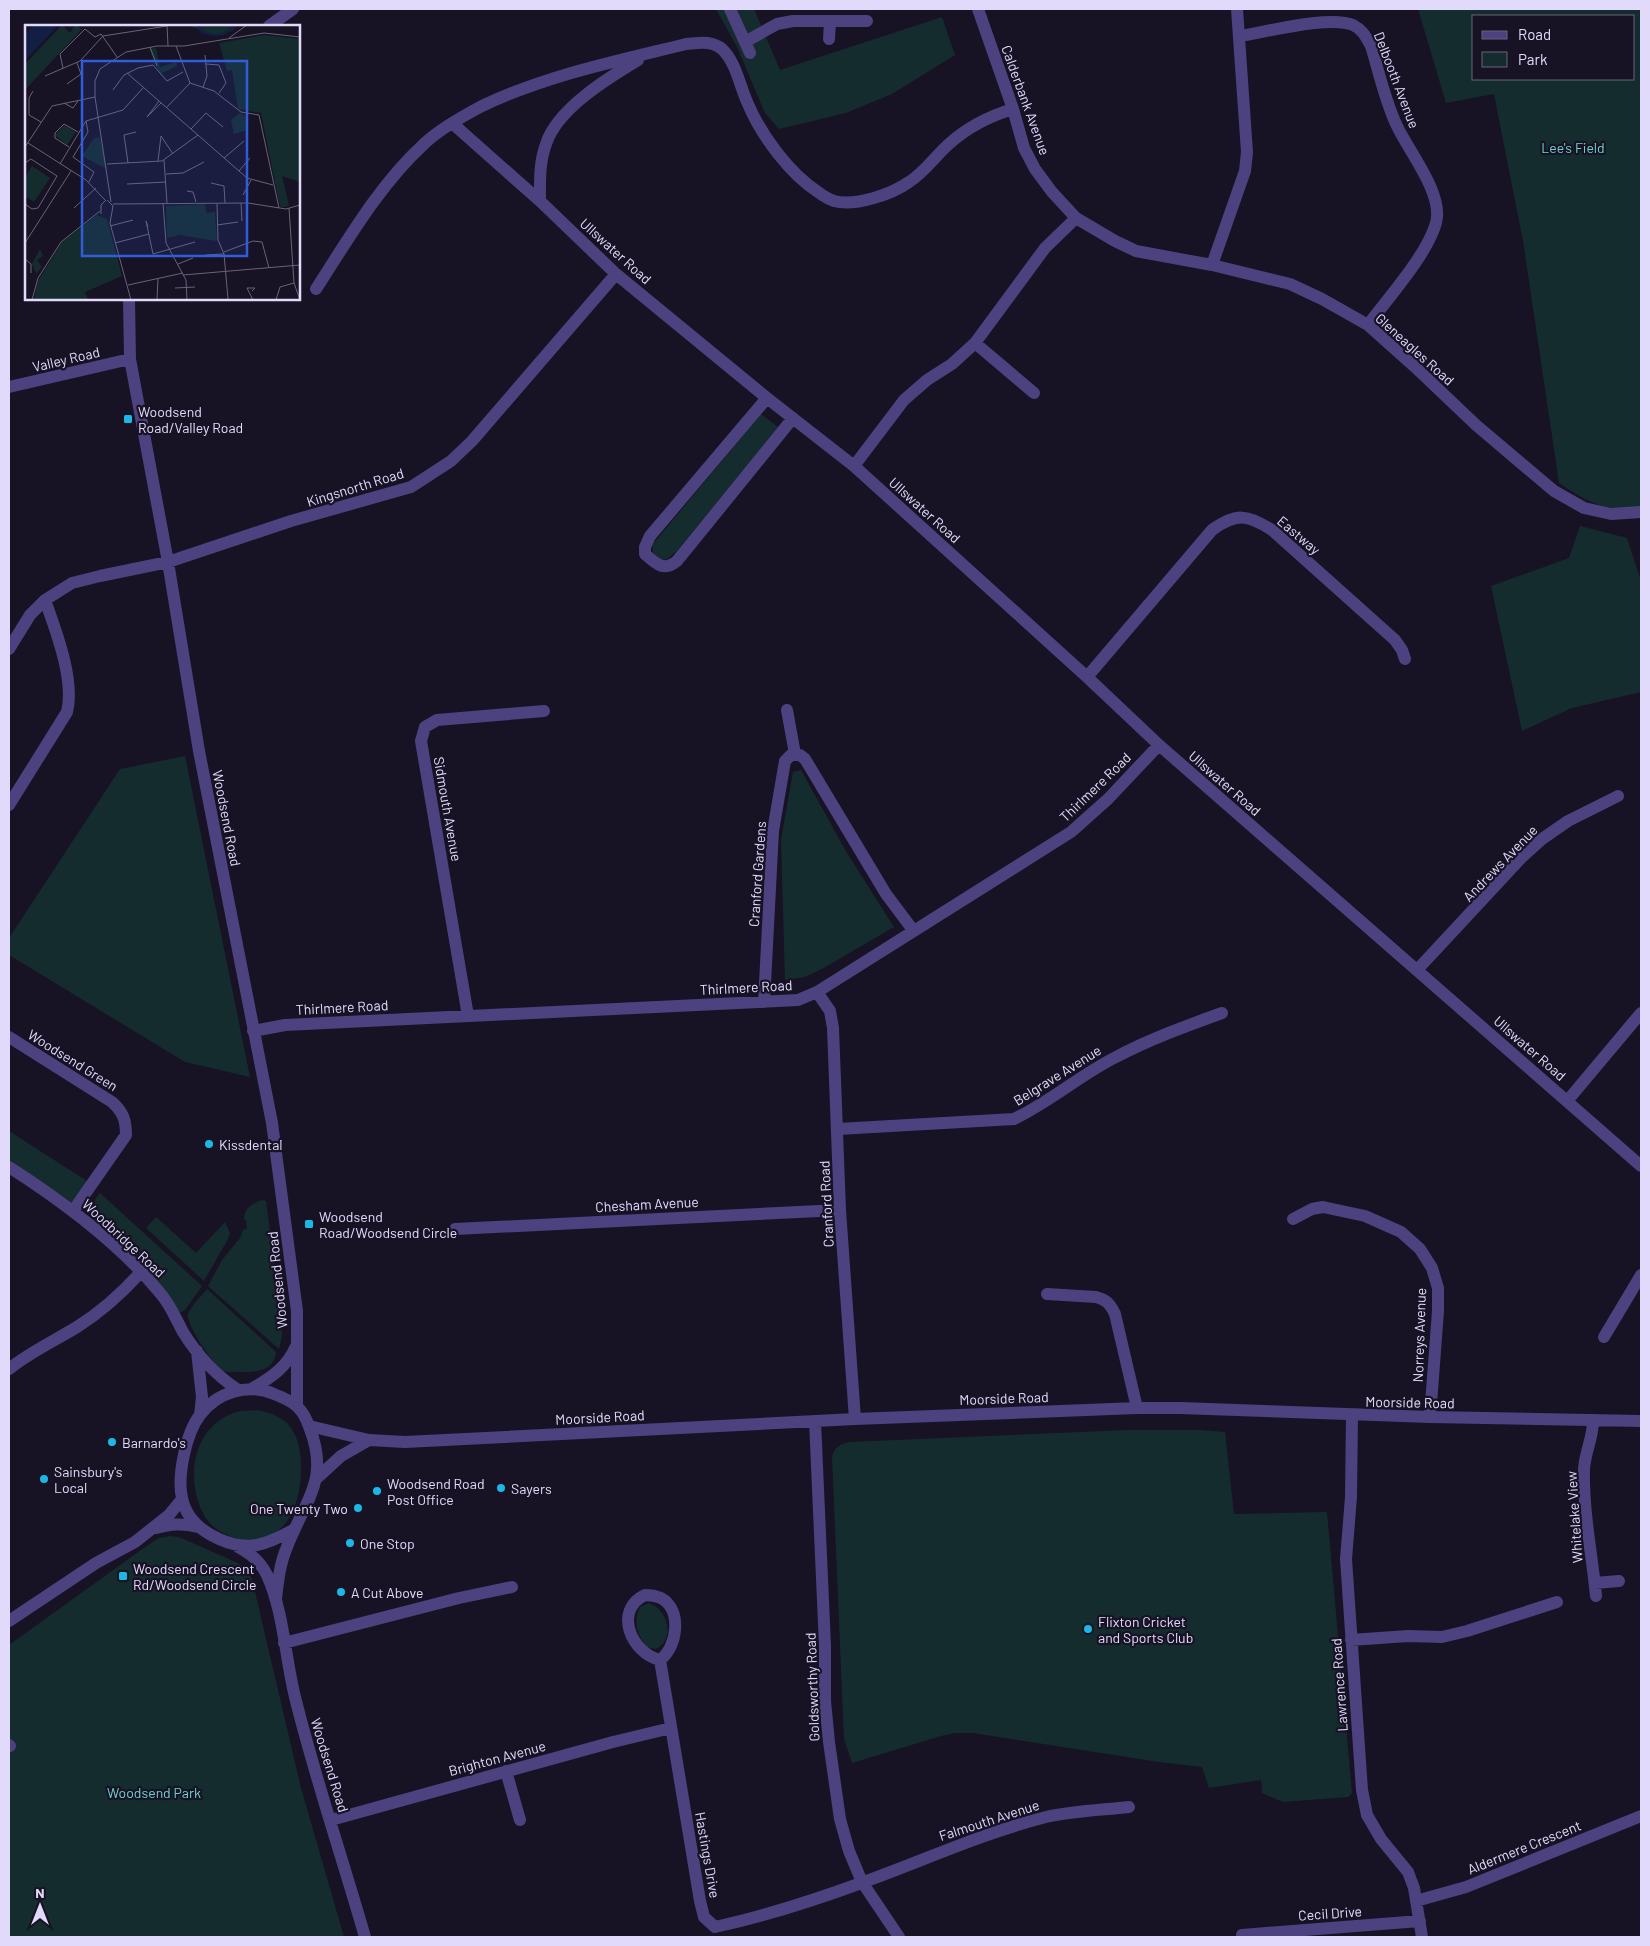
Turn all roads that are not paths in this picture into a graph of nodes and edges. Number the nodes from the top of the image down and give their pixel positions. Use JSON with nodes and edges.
{"nodes":[{"id":1,"x":293,"y":9,"type":"edge"},
{"id":2,"x":730,"y":9,"type":"edge"},
{"id":3,"x":978,"y":9,"type":"edge"},
{"id":4,"x":1238,"y":9,"type":"edge"},
{"id":5,"x":830,"y":21,"type":"junction"},
{"id":6,"x":867,"y":22,"type":"dead end"},
{"id":7,"x":270,"y":25,"type":"edge"},
{"id":8,"x":1240,"y":36,"type":"junction"},
{"id":9,"x":829,"y":40,"type":"dead end"},
{"id":10,"x":649,"y":53,"type":"junction"},
{"id":11,"x":1013,"y":109,"type":"junction"},
{"id":12,"x":452,"y":123,"type":"junction"},
{"id":13,"x":540,"y":201,"type":"junction"},
{"id":14,"x":1076,"y":218,"type":"junction"},
{"id":15,"x":1114,"y":241,"type":"joint"},
{"id":16,"x":1212,"y":265,"type":"junction"},
{"id":17,"x":616,"y":274,"type":"junction"},
{"id":18,"x":316,"y":289,"type":"dead end"},
{"id":19,"x":129,"y":300,"type":"edge"},
{"id":20,"x":1368,"y":325,"type":"junction"},
{"id":21,"x":975,"y":343,"type":"junction"},
{"id":22,"x":130,"y":359,"type":"junction"},
{"id":23,"x":9,"y":387,"type":"edge"},
{"id":24,"x":1034,"y":393,"type":"dead end"},
{"id":25,"x":767,"y":398,"type":"junction"},
{"id":26,"x":792,"y":418,"type":"junction"},
{"id":27,"x":854,"y":466,"type":"junction"},
{"id":28,"x":1641,"y":512,"type":"edge"},
{"id":29,"x":168,"y":562,"type":"junction"},
{"id":30,"x":44,"y":600,"type":"junction"},
{"id":31,"x":9,"y":650,"type":"edge"},
{"id":32,"x":1405,"y":659,"type":"dead end"},
{"id":33,"x":1087,"y":677,"type":"junction"},
{"id":34,"x":787,"y":710,"type":"dead end"},
{"id":35,"x":544,"y":711,"type":"dead end"},
{"id":36,"x":1158,"y":745,"type":"junction"},
{"id":37,"x":795,"y":754,"type":"junction"},
{"id":38,"x":1618,"y":796,"type":"dead end"},
{"id":39,"x":9,"y":805,"type":"edge"},
{"id":40,"x":913,"y":930,"type":"junction"},
{"id":41,"x":1417,"y":970,"type":"junction"},
{"id":42,"x":817,"y":992,"type":"junction"},
{"id":43,"x":764,"y":1002,"type":"junction"},
{"id":44,"x":1222,"y":1013,"type":"dead end"},
{"id":45,"x":1641,"y":1013,"type":"edge"},
{"id":46,"x":468,"y":1016,"type":"junction"},
{"id":47,"x":253,"y":1031,"type":"junction"},
{"id":48,"x":9,"y":1037,"type":"edge"},
{"id":49,"x":1568,"y":1100,"type":"junction"},
{"id":50,"x":838,"y":1129,"type":"junction"},
{"id":51,"x":1641,"y":1166,"type":"edge"},
{"id":52,"x":9,"y":1167,"type":"edge"},
{"id":53,"x":840,"y":1210,"type":"junction"},
{"id":54,"x":73,"y":1211,"type":"junction"},
{"id":55,"x":1293,"y":1219,"type":"dead end"},
{"id":56,"x":455,"y":1229,"type":"dead end"},
{"id":57,"x":141,"y":1272,"type":"junction"},
{"id":58,"x":1641,"y":1275,"type":"edge"},
{"id":59,"x":1046,"y":1294,"type":"dead end"},
{"id":60,"x":1604,"y":1337,"type":"dead end"},
{"id":61,"x":298,"y":1342,"type":"junction"},
{"id":62,"x":197,"y":1351,"type":"junction"},
{"id":63,"x":9,"y":1369,"type":"edge"},
{"id":64,"x":253,"y":1388,"type":"junction"},
{"id":65,"x":238,"y":1390,"type":"junction"},
{"id":66,"x":297,"y":1404,"type":"junction"},
{"id":67,"x":1137,"y":1408,"type":"junction"},
{"id":68,"x":200,"y":1415,"type":"junction"},
{"id":69,"x":1352,"y":1415,"type":"junction"},
{"id":70,"x":1430,"y":1417,"type":"junction"},
{"id":71,"x":855,"y":1419,"type":"junction"},
{"id":72,"x":815,"y":1421,"type":"junction"},
{"id":73,"x":1593,"y":1421,"type":"junction"},
{"id":74,"x":1641,"y":1421,"type":"edge"},
{"id":75,"x":309,"y":1426,"type":"junction"},
{"id":76,"x":369,"y":1440,"type":"junction"},
{"id":77,"x":316,"y":1478,"type":"junction"},
{"id":78,"x":182,"y":1499,"type":"junction"},
{"id":79,"x":198,"y":1527,"type":"junction"},
{"id":80,"x":151,"y":1530,"type":"junction"},
{"id":81,"x":293,"y":1530,"type":"junction"},
{"id":82,"x":234,"y":1546,"type":"junction"},
{"id":83,"x":1619,"y":1581,"type":"dead end"},
{"id":84,"x":1595,"y":1583,"type":"junction"},
{"id":85,"x":512,"y":1587,"type":"dead end"},
{"id":86,"x":1596,"y":1596,"type":"dead end"},
{"id":87,"x":276,"y":1599,"type":"junction"},
{"id":88,"x":1557,"y":1602,"type":"dead end"},
{"id":89,"x":9,"y":1621,"type":"edge"},
{"id":90,"x":1351,"y":1640,"type":"junction"},
{"id":91,"x":284,"y":1643,"type":"junction"},
{"id":92,"x":660,"y":1660,"type":"junction"},
{"id":93,"x":671,"y":1728,"type":"junction"},
{"id":94,"x":506,"y":1771,"type":"junction"},
{"id":95,"x":1129,"y":1807,"type":"dead end"},
{"id":96,"x":1641,"y":1816,"type":"edge"},
{"id":97,"x":331,"y":1820,"type":"junction"},
{"id":98,"x":520,"y":1820,"type":"dead end"},
{"id":99,"x":862,"y":1882,"type":"junction"},
{"id":100,"x":1416,"y":1901,"type":"junction"},
{"id":101,"x":1420,"y":1921,"type":"junction"},
{"id":102,"x":1242,"y":1935,"type":"dead end"},
{"id":103,"x":365,"y":1937,"type":"edge"},
{"id":104,"x":899,"y":1937,"type":"edge"},
{"id":105,"x":1422,"y":1937,"type":"edge"}],
"edges":[{"from":1,"to":7,"type":"street"},
{"from":2,"to":5,"type":"street"},
{"from":3,"to":11,"type":"street","name":"Calderbank Avenue"},
{"from":4,"to":8,"type":"street"},
{"from":5,"to":6,"type":"street"},
{"from":5,"to":9,"type":"street"},
{"from":8,"to":16,"type":"street"},
{"from":8,"to":20,"type":"street","name":"Delbooth Avenue"},
{"from":10,"to":11,"type":"street"},
{"from":10,"to":12,"type":"street"},
{"from":10,"to":13,"type":"street"},
{"from":11,"to":14,"type":"street","name":"Calderbank Avenue"},
{"from":12,"to":13,"type":"street","name":"Ullswater Road"},
{"from":12,"to":18,"type":"street"},
{"from":13,"to":17,"type":"street","name":"Ullswater Road"},
{"from":14,"to":15,"type":"street","name":"Calderbank Avenue"},
{"from":14,"to":21,"type":"street"},
{"from":15,"to":16,"type":"street","name":"Gleneagles Road"},
{"from":16,"to":20,"type":"street","name":"Gleneagles Road"},
{"from":17,"to":25,"type":"street","name":"Ullswater Road"},
{"from":17,"to":29,"type":"street","name":"Kingsnorth Road"},
{"from":19,"to":22,"type":"street","name":"Woodsend Road"},
{"from":20,"to":28,"type":"street","name":"Gleneagles Road"},
{"from":21,"to":24,"type":"street"},
{"from":21,"to":27,"type":"street"},
{"from":22,"to":23,"type":"street","name":"Valley Road"},
{"from":22,"to":29,"type":"street","name":"Woodsend Road"},
{"from":25,"to":26,"type":"street","name":"Ullswater Road"},
{"from":25,"to":26,"type":"street"},
{"from":26,"to":27,"type":"street","name":"Ullswater Road"},
{"from":27,"to":33,"type":"street","name":"Ullswater Road"},
{"from":29,"to":30,"type":"street","name":"Kingsnorth Road"},
{"from":29,"to":47,"type":"street","name":"Woodsend Road"},
{"from":30,"to":31,"type":"street","name":"Kingsnorth Road"},
{"from":30,"to":39,"type":"street"},
{"from":32,"to":33,"type":"street","name":"Eastway"},
{"from":33,"to":36,"type":"street","name":"Ullswater Road"},
{"from":34,"to":37,"type":"street"},
{"from":35,"to":46,"type":"street","name":"Sidmouth Avenue"},
{"from":36,"to":40,"type":"street","name":"Thirlmere Road"},
{"from":36,"to":41,"type":"street","name":"Ullswater Road"},
{"from":37,"to":40,"type":"street"},
{"from":37,"to":43,"type":"street","name":"Cranford Gardens"},
{"from":38,"to":41,"type":"street","name":"Andrews Avenue"},
{"from":40,"to":42,"type":"street","name":"Thirlmere Road"},
{"from":41,"to":49,"type":"street","name":"Ullswater Road"},
{"from":42,"to":43,"type":"street","name":"Thirlmere Road"},
{"from":42,"to":50,"type":"street","name":"Cranford Road"},
{"from":43,"to":46,"type":"street","name":"Thirlmere Road"},
{"from":44,"to":50,"type":"street","name":"Belgrave Avenue"},
{"from":45,"to":49,"type":"street"},
{"from":46,"to":47,"type":"street","name":"Thirlmere Road"},
{"from":47,"to":61,"type":"street","name":"Woodsend Road"},
{"from":48,"to":54,"type":"street","name":"Woodsend Green"},
{"from":49,"to":51,"type":"street","name":"Ullswater Road"},
{"from":50,"to":53,"type":"street","name":"Cranford Road"},
{"from":52,"to":54,"type":"street","name":"Woodbridge Road"},
{"from":53,"to":56,"type":"street","name":"Chesham Avenue"},
{"from":53,"to":71,"type":"street","name":"Cranford Road"},
{"from":54,"to":57,"type":"street","name":"Woodbridge Road"},
{"from":55,"to":70,"type":"street","name":"Norreys Avenue"},
{"from":57,"to":62,"type":"street","name":"Woodbridge Road"},
{"from":57,"to":63,"type":"street"},
{"from":58,"to":60,"type":"street"},
{"from":59,"to":67,"type":"street"},
{"from":61,"to":64,"type":"street","name":"Woodsend Road"},
{"from":61,"to":66,"type":"street","name":"Woodsend Road"},
{"from":62,"to":65,"type":"street","name":"Woodbridge Road"},
{"from":62,"to":68,"type":"street","name":"Woodbridge Road"},
{"from":64,"to":65,"type":"street"},
{"from":64,"to":66,"type":"street"},
{"from":65,"to":68,"type":"street"},
{"from":66,"to":75,"type":"street"},
{"from":67,"to":69,"type":"street","name":"Moorside Road"},
{"from":67,"to":71,"type":"street","name":"Moorside Road"},
{"from":68,"to":78,"type":"street"},
{"from":69,"to":70,"type":"street","name":"Moorside Road"},
{"from":69,"to":90,"type":"street","name":"Lawrence Road"},
{"from":70,"to":73,"type":"street","name":"Moorside Road"},
{"from":71,"to":72,"type":"street","name":"Moorside Road"},
{"from":72,"to":76,"type":"street","name":"Moorside Road"},
{"from":72,"to":99,"type":"street","name":"Goldsworthy Road"},
{"from":73,"to":74,"type":"street","name":"Moorside Road"},
{"from":73,"to":84,"type":"street","name":"Whitelake View"},
{"from":75,"to":76,"type":"street","name":"Moorside Road"},
{"from":75,"to":77,"type":"street"},
{"from":76,"to":77,"type":"street"},
{"from":77,"to":81,"type":"street"},
{"from":78,"to":79,"type":"street"},
{"from":78,"to":80,"type":"street"},
{"from":79,"to":80,"type":"street"},
{"from":79,"to":82,"type":"street"},
{"from":80,"to":89,"type":"street"},
{"from":81,"to":82,"type":"street"},
{"from":81,"to":87,"type":"street","name":"Woodsend Road"},
{"from":82,"to":87,"type":"street","name":"Woodsend Road"},
{"from":83,"to":84,"type":"street"},
{"from":84,"to":86,"type":"street","name":"Whitelake View"},
{"from":85,"to":91,"type":"street"},
{"from":87,"to":91,"type":"street","name":"Woodsend Road"},
{"from":88,"to":90,"type":"street"},
{"from":90,"to":100,"type":"street","name":"Lawrence Road"},
{"from":91,"to":97,"type":"street","name":"Woodsend Road"},
{"from":92,"to":92,"type":"street"},
{"from":92,"to":93,"type":"street","name":"Hastings Drive"},
{"from":93,"to":94,"type":"street","name":"Brighton Avenue"},
{"from":93,"to":99,"type":"street","name":"Hastings Drive"},
{"from":94,"to":97,"type":"street","name":"Brighton Avenue"},
{"from":94,"to":98,"type":"street"},
{"from":95,"to":99,"type":"street","name":"Falmouth Avenue"},
{"from":96,"to":100,"type":"street","name":"Aldermere Crescent"},
{"from":97,"to":103,"type":"street","name":"Woodsend Road"},
{"from":99,"to":104,"type":"street","name":"Goldsworthy Road"},
{"from":100,"to":101,"type":"street","name":"Lawrence Road"},
{"from":101,"to":102,"type":"street","name":"Cecil Drive"},
{"from":101,"to":105,"type":"street","name":"Lawrence Road"}]}
